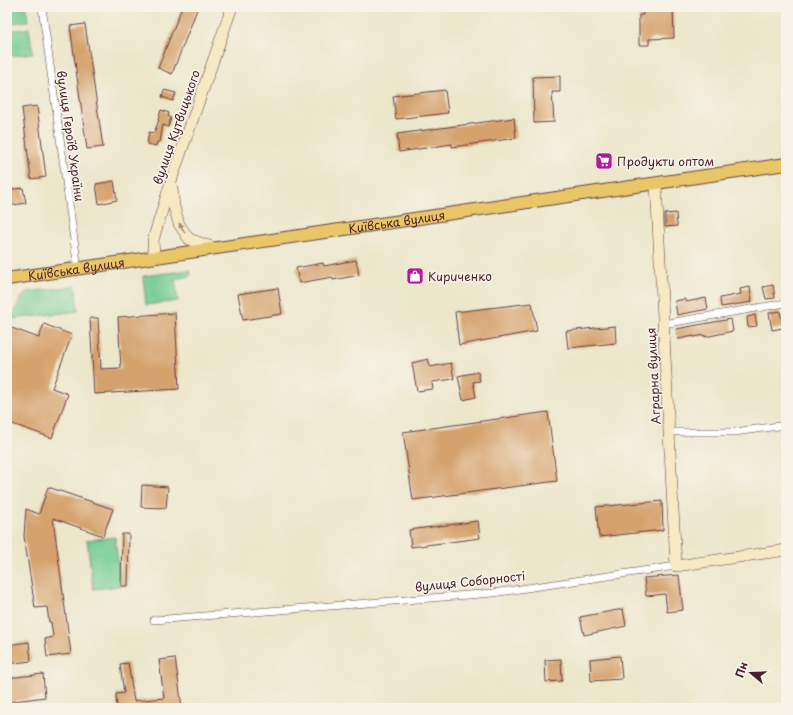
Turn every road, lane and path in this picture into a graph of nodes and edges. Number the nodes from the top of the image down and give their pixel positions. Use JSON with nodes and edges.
{"nodes":[{"id":1,"x":42,"y":7,"type":"edge"},
{"id":2,"x":232,"y":7,"type":"edge"},
{"id":3,"x":786,"y":164,"type":"edge"},
{"id":4,"x":173,"y":175,"type":"junction"},
{"id":5,"x":656,"y":184,"type":"junction"},
{"id":6,"x":214,"y":248,"type":"junction"},
{"id":7,"x":154,"y":257,"type":"junction"},
{"id":8,"x":78,"y":269,"type":"junction"},
{"id":9,"x":7,"y":278,"type":"edge"},
{"id":10,"x":786,"y":303,"type":"edge"},
{"id":11,"x":663,"y":324,"type":"junction"},
{"id":12,"x":786,"y":425,"type":"edge"},
{"id":13,"x":668,"y":432,"type":"junction"},
{"id":14,"x":786,"y":550,"type":"edge"},
{"id":15,"x":676,"y":566,"type":"junction"},
{"id":16,"x":154,"y":620,"type":"dead end"}],
"edges":[{"from":1,"to":8,"type":"street","name":"вулиця Героїв України"},
{"from":2,"to":4,"type":"street","name":"вулиця Кутвицького"},
{"from":3,"to":5,"type":"main road","name":"Київська вулиця"},
{"from":6,"to":4,"type":"street","one_way":true},
{"from":4,"to":7,"type":"street","name":"вулиця Кутвицького"},
{"from":5,"to":6,"type":"main road","name":"Київська вулиця"},
{"from":5,"to":11,"type":"street","name":"Аграрна вулиця"},
{"from":6,"to":7,"type":"main road","name":"Київська вулиця"},
{"from":7,"to":8,"type":"main road","name":"Київська вулиця"},
{"from":8,"to":9,"type":"main road","name":"Київська вулиця"},
{"from":10,"to":11,"type":"street"},
{"from":11,"to":13,"type":"street","name":"Аграрна вулиця"},
{"from":12,"to":13,"type":"street"},
{"from":13,"to":15,"type":"street","name":"Аграрна вулиця"},
{"from":14,"to":15,"type":"street","name":"вулиця Соборності"},
{"from":15,"to":16,"type":"street","name":"вулиця Соборності"}]}
